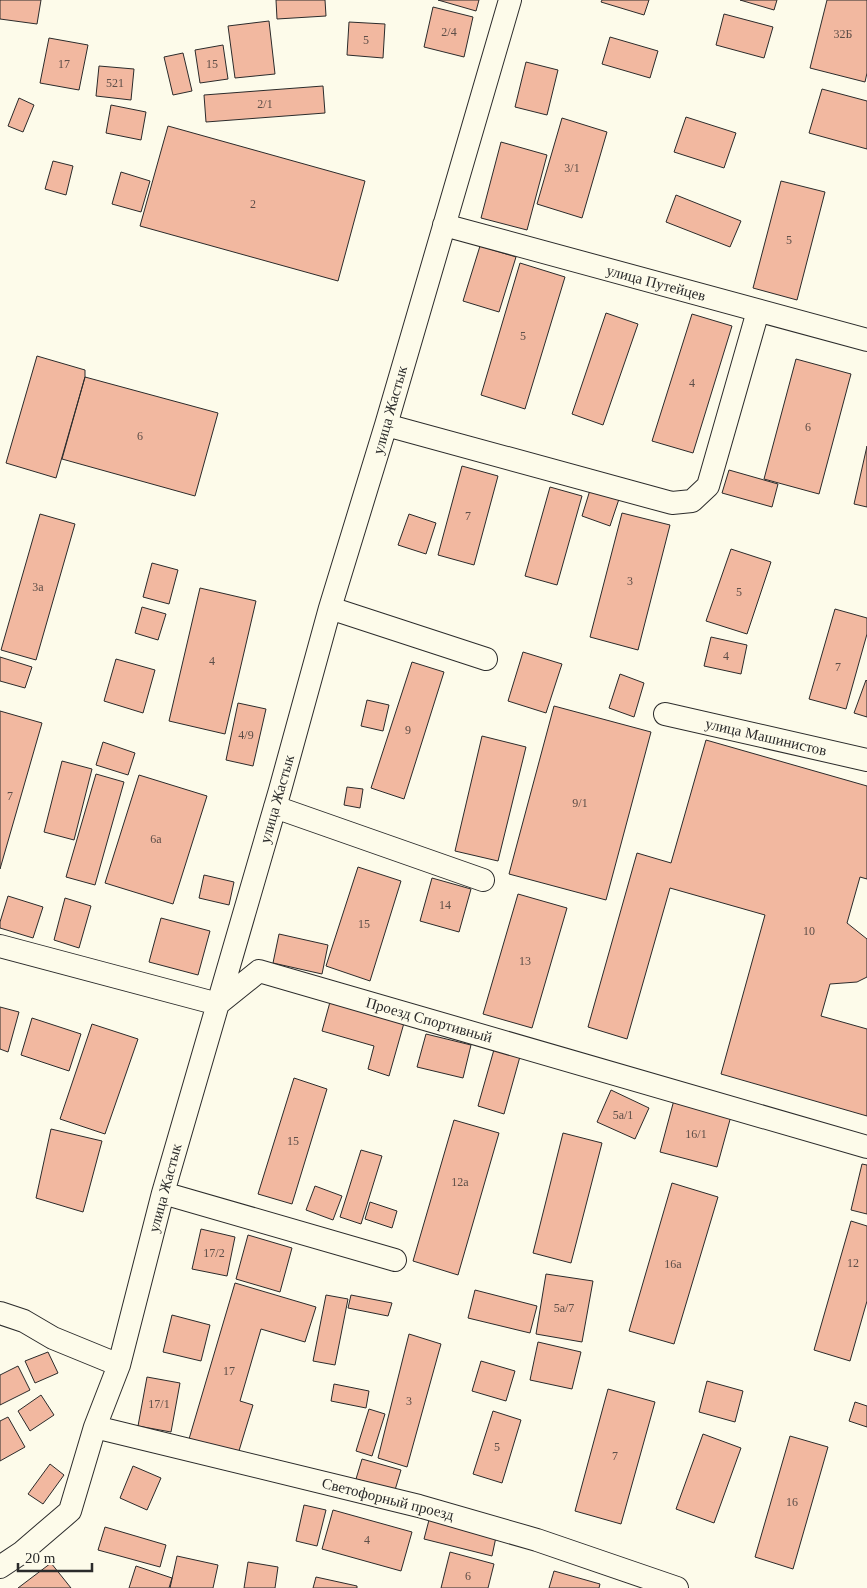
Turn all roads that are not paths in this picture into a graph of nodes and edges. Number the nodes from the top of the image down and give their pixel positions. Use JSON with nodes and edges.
{"nodes":[{"id":1,"x":510,"y":0,"type":"edge"},
{"id":2,"x":444,"y":225,"type":"junction"},
{"id":3,"x":758,"y":310,"type":"junction"},
{"id":4,"x":867,"y":340,"type":"edge"},
{"id":5,"x":386,"y":425,"type":"junction"},
{"id":6,"x":330,"y":608,"type":"junction"},
{"id":7,"x":486,"y":659,"type":"dead end"},
{"id":8,"x":665,"y":714,"type":"dead end"},
{"id":9,"x":867,"y":760,"type":"edge"},
{"id":10,"x":275,"y":807,"type":"junction"},
{"id":11,"x":483,"y":880,"type":"dead end"},
{"id":12,"x":0,"y":946,"type":"edge"},
{"id":13,"x":218,"y":1004,"type":"junction"},
{"id":14,"x":867,"y":1147,"type":"edge"},
{"id":15,"x":163,"y":1193,"type":"junction"},
{"id":16,"x":395,"y":1260,"type":"dead end"},
{"id":17,"x":0,"y":1313,"type":"edge"},
{"id":18,"x":119,"y":1365,"type":"junction"},
{"id":19,"x":95,"y":1427,"type":"junction"},
{"id":20,"x":0,"y":1567,"type":"edge"},
{"id":21,"x":677,"y":1588,"type":"edge"}],
"edges":[{"from":1,"to":2,"type":"street","name":"улица Жастык"},
{"from":2,"to":3,"type":"street","name":"улица Путейцев"},
{"from":2,"to":5,"type":"street","name":"улица Жастык"},
{"from":3,"to":4,"type":"street","name":"улица Путейцев"},
{"from":3,"to":5,"type":"street"},
{"from":5,"to":6,"type":"street","name":"улица Жастык"},
{"from":6,"to":7,"type":"street"},
{"from":6,"to":10,"type":"street","name":"улица Жастык"},
{"from":8,"to":9,"type":"street","name":"улица Машинистов"},
{"from":10,"to":11,"type":"street"},
{"from":10,"to":13,"type":"street","name":"улица Жастык"},
{"from":12,"to":13,"type":"street"},
{"from":13,"to":14,"type":"street","name":"Проезд Спортивный"},
{"from":13,"to":15,"type":"street","name":"улица Жастык"},
{"from":15,"to":16,"type":"street"},
{"from":15,"to":18,"type":"street","name":"улица Жастык"},
{"from":17,"to":18,"type":"street"},
{"from":18,"to":19,"type":"street","name":"улица Жастык"},
{"from":19,"to":20,"type":"street","name":"улица Жастык"},
{"from":19,"to":21,"type":"street","name":"Светофорный проезд"}]}
